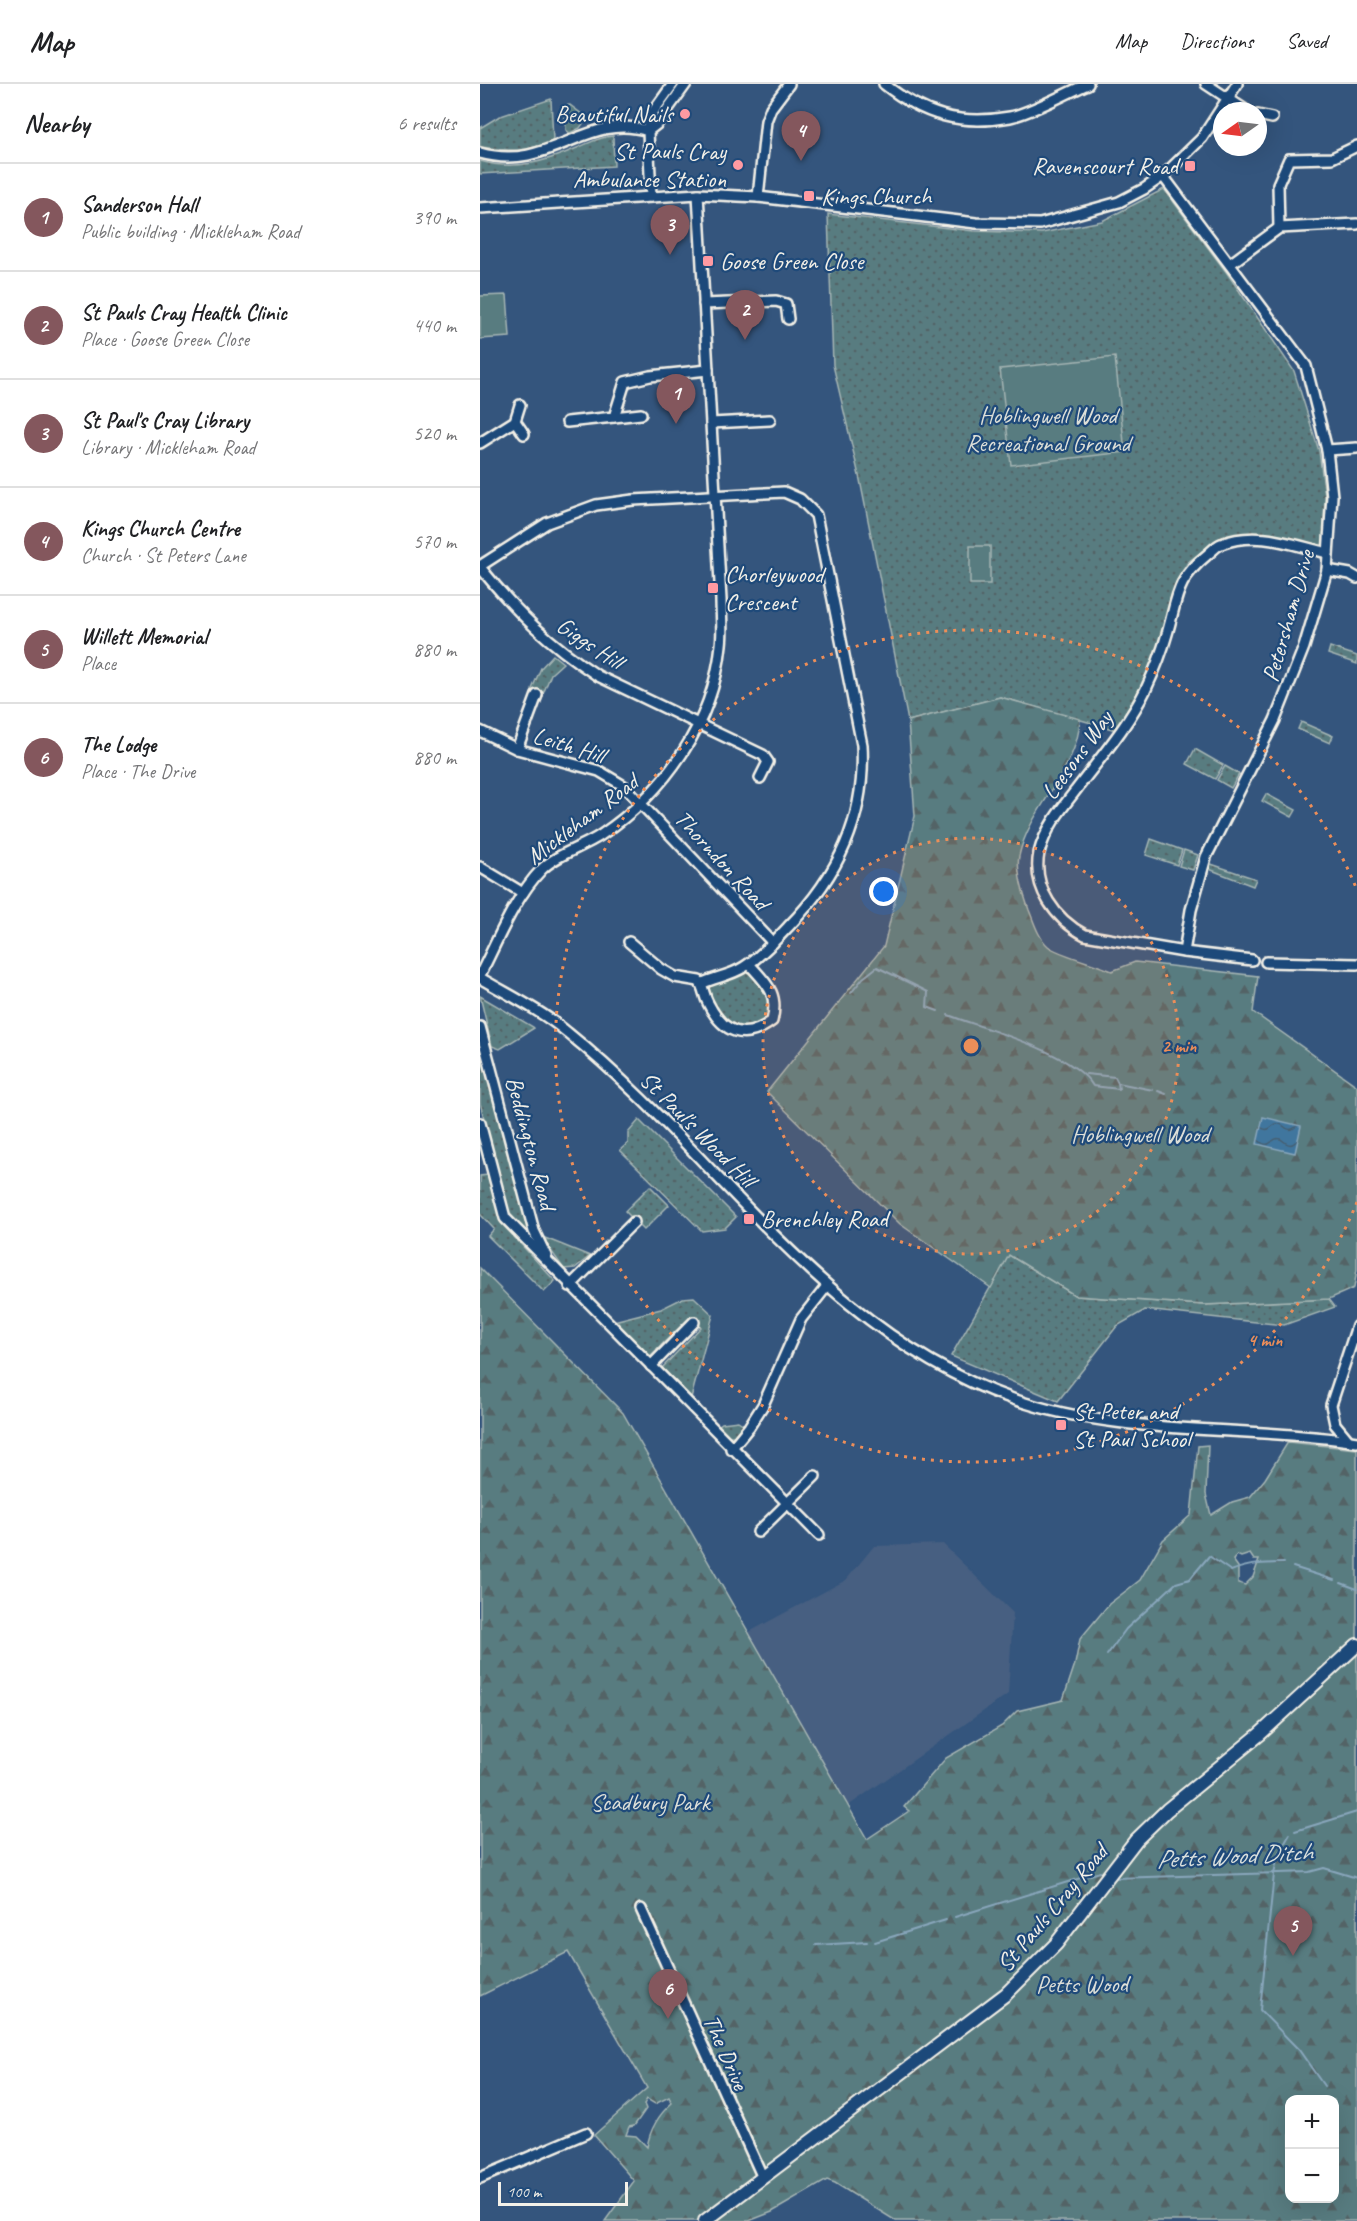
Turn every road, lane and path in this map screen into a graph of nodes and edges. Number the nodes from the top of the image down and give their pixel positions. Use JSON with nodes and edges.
{"nodes":[{"id":1,"x":673,"y":84,"type":"edge"},
{"id":2,"x":686,"y":84,"type":"edge"},
{"id":3,"x":789,"y":84,"type":"edge"},
{"id":4,"x":884,"y":84,"type":"edge"},
{"id":5,"x":1088,"y":84,"type":"edge"},
{"id":6,"x":1206,"y":84,"type":"edge"},
{"id":7,"x":1238,"y":84,"type":"edge"},
{"id":8,"x":1228,"y":99,"type":"junction"},
{"id":9,"x":1233,"y":102,"type":"edge"},
{"id":10,"x":1267,"y":117,"type":"edge"},
{"id":11,"x":1272,"y":118,"type":"dead end"},
{"id":12,"x":648,"y":131,"type":"junction"},
{"id":13,"x":1357,"y":146,"type":"edge"},
{"id":14,"x":480,"y":153,"type":"edge"},
{"id":15,"x":1163,"y":176,"type":"junction"},
{"id":16,"x":698,"y":194,"type":"junction"},
{"id":17,"x":651,"y":197,"type":"junction"},
{"id":18,"x":758,"y":197,"type":"junction"},
{"id":19,"x":480,"y":208,"type":"edge"},
{"id":20,"x":1357,"y":224,"type":"edge"},
{"id":21,"x":1279,"y":228,"type":"junction"},
{"id":22,"x":1357,"y":234,"type":"edge"},
{"id":23,"x":1230,"y":264,"type":"junction"},
{"id":24,"x":704,"y":304,"type":"junction"},
{"id":25,"x":788,"y":319,"type":"dead end"},
{"id":26,"x":708,"y":370,"type":"junction"},
{"id":27,"x":520,"y":405,"type":"dead end"},
{"id":28,"x":757,"y":409,"type":"dead end"},
{"id":29,"x":640,"y":414,"type":"dead end"},
{"id":30,"x":614,"y":417,"type":"junction"},
{"id":31,"x":770,"y":420,"type":"dead end"},
{"id":32,"x":515,"y":421,"type":"junction"},
{"id":33,"x":758,"y":421,"type":"junction"},
{"id":34,"x":567,"y":422,"type":"dead end"},
{"id":35,"x":711,"y":423,"type":"junction"},
{"id":36,"x":524,"y":434,"type":"dead end"},
{"id":37,"x":480,"y":443,"type":"edge"},
{"id":38,"x":1357,"y":448,"type":"edge"},
{"id":39,"x":1327,"y":450,"type":"junction"},
{"id":40,"x":715,"y":496,"type":"junction"},
{"id":41,"x":1328,"y":553,"type":"junction"},
{"id":42,"x":480,"y":566,"type":"edge"},
{"id":43,"x":1326,"y":570,"type":"junction"},
{"id":44,"x":1357,"y":578,"type":"edge"},
{"id":45,"x":537,"y":695,"type":"dead end"},
{"id":46,"x":699,"y":724,"type":"junction"},
{"id":47,"x":480,"y":731,"type":"edge"},
{"id":48,"x":517,"y":749,"type":"junction"},
{"id":49,"x":760,"y":778,"type":"dead end"},
{"id":50,"x":642,"y":803,"type":"junction"},
{"id":51,"x":480,"y":867,"type":"edge"},
{"id":52,"x":523,"y":893,"type":"junction"},
{"id":53,"x":629,"y":942,"type":"dead end"},
{"id":54,"x":773,"y":943,"type":"junction"},
{"id":55,"x":1184,"y":952,"type":"junction"},
{"id":56,"x":1252,"y":960,"type":"dead end"},
{"id":57,"x":1266,"y":962,"type":"dead end"},
{"id":58,"x":749,"y":964,"type":"junction"},
{"id":59,"x":1357,"y":964,"type":"edge"},
{"id":60,"x":480,"y":976,"type":"edge"},
{"id":61,"x":701,"y":984,"type":"junction"},
{"id":62,"x":480,"y":1027,"type":"edge"},
{"id":63,"x":480,"y":1123,"type":"edge"},
{"id":64,"x":634,"y":1222,"type":"dead end"},
{"id":65,"x":552,"y":1266,"type":"junction"},
{"id":66,"x":570,"y":1286,"type":"junction"},
{"id":67,"x":827,"y":1286,"type":"junction"},
{"id":68,"x":694,"y":1322,"type":"dead end"},
{"id":69,"x":1357,"y":1326,"type":"edge"},
{"id":70,"x":651,"y":1366,"type":"junction"},
{"id":71,"x":1353,"y":1441,"type":"edge"},
{"id":72,"x":731,"y":1449,"type":"junction"},
{"id":73,"x":815,"y":1476,"type":"dead end"},
{"id":74,"x":787,"y":1503,"type":"junction"},
{"id":75,"x":758,"y":1532,"type":"dead end"},
{"id":76,"x":819,"y":1535,"type":"dead end"},
{"id":77,"x":1357,"y":1645,"type":"edge"},
{"id":78,"x":641,"y":1910,"type":"dead end"},
{"id":79,"x":586,"y":2133,"type":"dead end"},
{"id":80,"x":480,"y":2178,"type":"edge"},
{"id":81,"x":762,"y":2178,"type":"junction"},
{"id":82,"x":705,"y":2221,"type":"edge"}],
"edges":[{"from":1,"to":12,"type":"street"},
{"from":2,"to":12,"type":"street"},
{"from":3,"to":18,"type":"street"},
{"from":4,"to":5,"type":"street"},
{"from":6,"to":8,"type":"street"},
{"from":7,"to":8,"type":"street"},
{"from":8,"to":9,"type":"street"},
{"from":8,"to":15,"type":"street"},
{"from":10,"to":11,"type":"street"},
{"from":12,"to":14,"type":"street"},
{"from":12,"to":17,"type":"street"},
{"from":13,"to":21,"type":"street"},
{"from":15,"to":18,"type":"street"},
{"from":15,"to":23,"type":"street","name":"Petersham Drive"},
{"from":16,"to":17,"type":"street"},
{"from":16,"to":18,"type":"street"},
{"from":16,"to":24,"type":"street","name":"Mickleham Road"},
{"from":17,"to":19,"type":"street"},
{"from":20,"to":21,"type":"street"},
{"from":20,"to":22,"type":"street"},
{"from":21,"to":23,"type":"street"},
{"from":23,"to":39,"type":"street","name":"Petersham Drive"},
{"from":24,"to":25,"type":"street"},
{"from":24,"to":26,"type":"street","name":"Mickleham Road"},
{"from":26,"to":30,"type":"street"},
{"from":26,"to":35,"type":"street","name":"Mickleham Road"},
{"from":27,"to":32,"type":"street"},
{"from":28,"to":33,"type":"street"},
{"from":29,"to":30,"type":"street"},
{"from":30,"to":34,"type":"street"},
{"from":31,"to":33,"type":"street"},
{"from":32,"to":36,"type":"street"},
{"from":32,"to":37,"type":"street"},
{"from":33,"to":35,"type":"street"},
{"from":35,"to":40,"type":"street","name":"Mickleham Road"},
{"from":38,"to":39,"type":"street"},
{"from":39,"to":41,"type":"street","name":"Petersham Drive"},
{"from":40,"to":42,"type":"street"},
{"from":40,"to":46,"type":"street","name":"Mickleham Road"},
{"from":40,"to":54,"type":"street"},
{"from":41,"to":43,"type":"street","name":"Petersham Drive"},
{"from":41,"to":55,"type":"street","name":"Leesons Way"},
{"from":42,"to":46,"type":"street","name":"Giggs Hill"},
{"from":43,"to":44,"type":"street"},
{"from":43,"to":55,"type":"street","name":"Petersham Drive"},
{"from":45,"to":48,"type":"street"},
{"from":46,"to":49,"type":"street","name":"Giggs Hill"},
{"from":46,"to":50,"type":"street","name":"Mickleham Road"},
{"from":47,"to":48,"type":"street","name":"Leith Hill"},
{"from":48,"to":50,"type":"street","name":"Leith Hill"},
{"from":50,"to":52,"type":"street","name":"Mickleham Road"},
{"from":50,"to":54,"type":"street","name":"Thorndon Road"},
{"from":51,"to":52,"type":"street"},
{"from":52,"to":60,"type":"street","name":"Mickleham Road"},
{"from":53,"to":61,"type":"street"},
{"from":54,"to":58,"type":"street"},
{"from":55,"to":56,"type":"street","name":"Leesons Way"},
{"from":57,"to":59,"type":"street"},
{"from":58,"to":61,"type":"street"},
{"from":58,"to":61,"type":"street"},
{"from":60,"to":67,"type":"street","name":"St Paul's Wood Hill"},
{"from":62,"to":65,"type":"street","name":"Beddington Road"},
{"from":63,"to":65,"type":"street","name":"Beddington Road"},
{"from":64,"to":66,"type":"street"},
{"from":65,"to":66,"type":"street","name":"Beddington Road"},
{"from":66,"to":70,"type":"street","name":"Beddington Road"},
{"from":67,"to":71,"type":"street","name":"St Paul's Wood Hill"},
{"from":67,"to":72,"type":"street"},
{"from":68,"to":70,"type":"street"},
{"from":69,"to":71,"type":"street"},
{"from":70,"to":72,"type":"street","name":"Beddington Road"},
{"from":72,"to":74,"type":"street","name":"Beddington Road"},
{"from":73,"to":74,"type":"street"},
{"from":74,"to":75,"type":"street"},
{"from":74,"to":76,"type":"street","name":"Beddington Road"},
{"from":77,"to":81,"type":"main road","name":"St Pauls Cray Road"},
{"from":78,"to":81,"type":"street","name":"The Drive"},
{"from":79,"to":80,"type":"street"},
{"from":81,"to":82,"type":"main road","name":"St Pauls Cray Road"}]}
